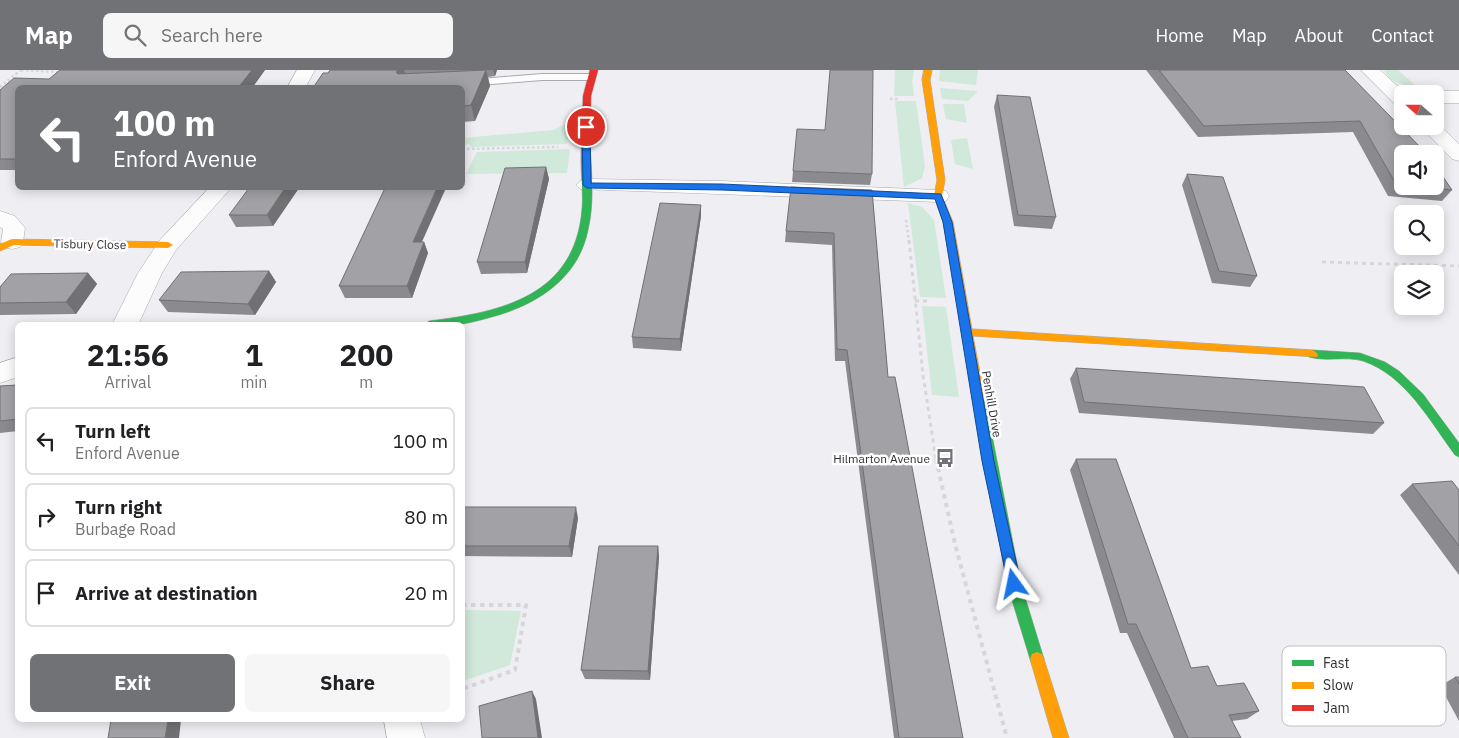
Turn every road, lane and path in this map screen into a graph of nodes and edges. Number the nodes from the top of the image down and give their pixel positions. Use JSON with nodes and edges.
{"nodes":[{"id":1,"x":21,"y":70,"type":"edge"},
{"id":2,"x":306,"y":70,"type":"edge"},
{"id":3,"x":928,"y":70,"type":"edge"},
{"id":4,"x":1370,"y":70,"type":"edge"},
{"id":5,"x":60,"y":72,"type":"edge"},
{"id":6,"x":592,"y":73,"type":"edge"},
{"id":7,"x":456,"y":84,"type":"edge"},
{"id":8,"x":298,"y":85,"type":"edge"},
{"id":9,"x":0,"y":88,"type":"edge"},
{"id":10,"x":1394,"y":92,"type":"edge"},
{"id":11,"x":1459,"y":97,"type":"edge"},
{"id":12,"x":1444,"y":98,"type":"edge"},
{"id":13,"x":1439,"y":135,"type":"edge"},
{"id":14,"x":586,"y":146,"type":"junction"},
{"id":15,"x":465,"y":149,"type":"edge"},
{"id":16,"x":1459,"y":156,"type":"edge"},
{"id":17,"x":587,"y":185,"type":"junction"},
{"id":18,"x":218,"y":190,"type":"edge"},
{"id":19,"x":900,"y":195,"type":"junction"},
{"id":20,"x":938,"y":196,"type":"junction"},
{"id":21,"x":0,"y":218,"type":"edge"},
{"id":22,"x":6,"y":245,"type":"edge"},
{"id":23,"x":168,"y":245,"type":"junction"},
{"id":24,"x":1322,"y":262,"type":"dead end"},
{"id":25,"x":1459,"y":266,"type":"edge"},
{"id":26,"x":126,"y":322,"type":"edge"},
{"id":27,"x":451,"y":322,"type":"edge"},
{"id":28,"x":968,"y":332,"type":"junction"},
{"id":29,"x":15,"y":367,"type":"edge"},
{"id":30,"x":0,"y":374,"type":"edge"},
{"id":31,"x":1459,"y":452,"type":"edge"},
{"id":32,"x":465,"y":605,"type":"edge"},
{"id":33,"x":465,"y":688,"type":"edge"},
{"id":34,"x":402,"y":722,"type":"edge"},
{"id":35,"x":406,"y":738,"type":"edge"},
{"id":36,"x":1007,"y":738,"type":"edge"},
{"id":37,"x":1061,"y":738,"type":"edge"}],
"edges":[{"from":1,"to":5,"type":"path"},
{"from":1,"to":9,"type":"path"},
{"from":2,"to":8,"type":"street"},
{"from":3,"to":20,"type":"street","name":"Penhill Drive"},
{"from":4,"to":10,"type":"street"},
{"from":6,"to":7,"type":"lane"},
{"from":6,"to":14,"type":"street"},
{"from":11,"to":12,"type":"street"},
{"from":13,"to":16,"type":"street"},
{"from":14,"to":15,"type":"path"},
{"from":14,"to":17,"type":"street"},
{"from":17,"to":19,"type":"street"},
{"from":17,"to":27,"type":"street"},
{"from":18,"to":23,"type":"street"},
{"from":19,"to":20,"type":"street"},
{"from":19,"to":36,"type":"path"},
{"from":20,"to":28,"type":"street","name":"Penhill Drive"},
{"from":21,"to":22,"type":"street","name":"Tisbury Close"},
{"from":22,"to":23,"type":"street","name":"Tisbury Close"},
{"from":23,"to":26,"type":"street"},
{"from":24,"to":25,"type":"path"},
{"from":28,"to":31,"type":"street"},
{"from":28,"to":37,"type":"street","name":"Penhill Drive"},
{"from":29,"to":30,"type":"street"},
{"from":32,"to":33,"type":"path"},
{"from":34,"to":35,"type":"street"}]}
